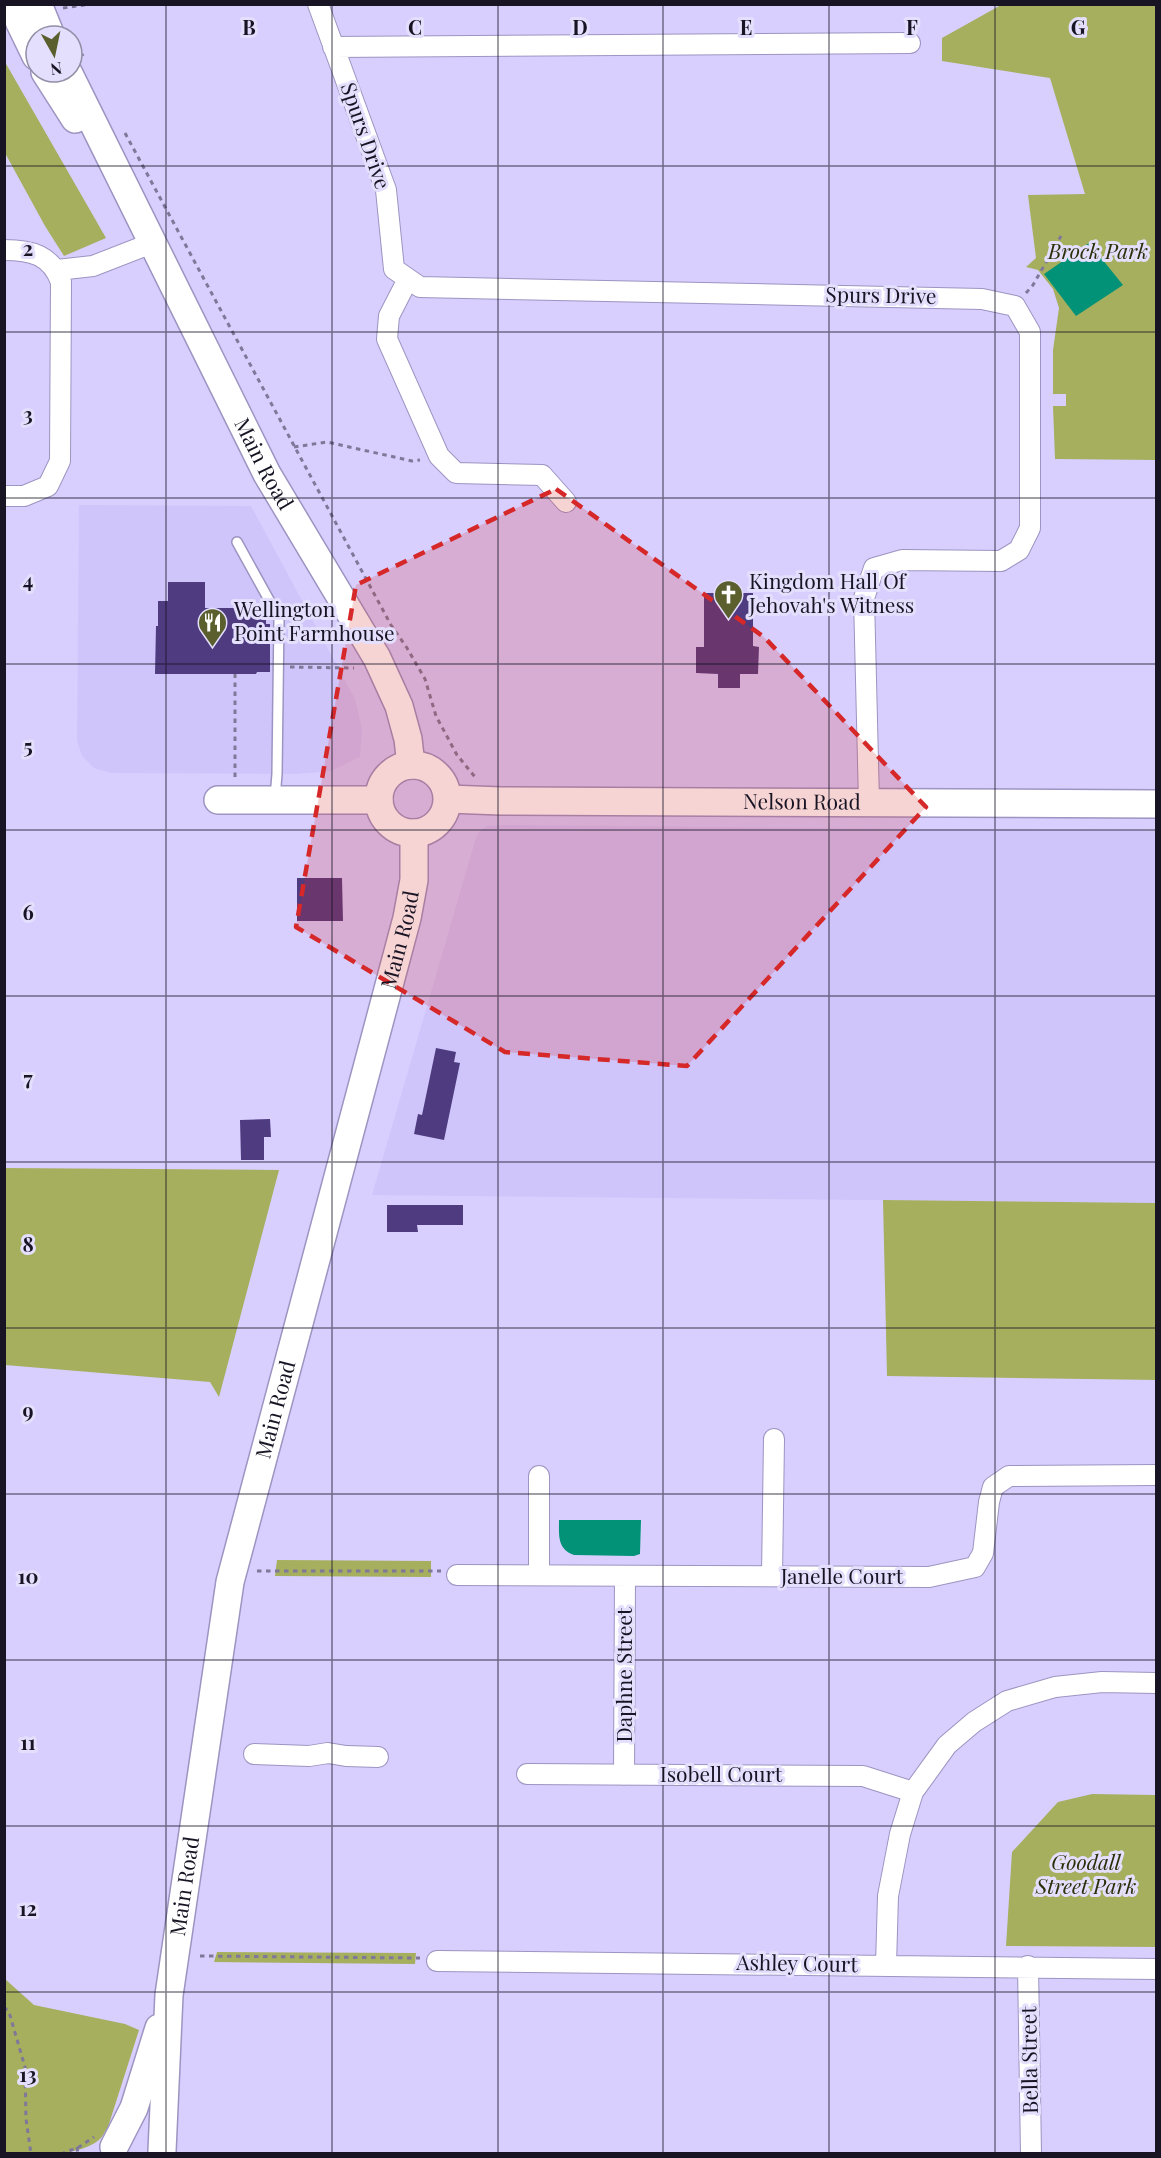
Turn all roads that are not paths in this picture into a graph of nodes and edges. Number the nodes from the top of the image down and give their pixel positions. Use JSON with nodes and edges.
{"nodes":[{"id":1,"x":14,"y":4,"type":"edge"},
{"id":2,"x":318,"y":4,"type":"edge"},
{"id":3,"x":48,"y":7,"type":"edge"},
{"id":4,"x":56,"y":24,"type":"edge"},
{"id":5,"x":24,"y":31,"type":"edge"},
{"id":6,"x":910,"y":43,"type":"dead end"},
{"id":7,"x":333,"y":47,"type":"junction"},
{"id":8,"x":53,"y":84,"type":"edge"},
{"id":9,"x":84,"y":84,"type":"edge"},
{"id":10,"x":147,"y":234,"type":"junction"},
{"id":11,"x":4,"y":250,"type":"edge"},
{"id":12,"x":57,"y":270,"type":"junction"},
{"id":13,"x":408,"y":279,"type":"junction"},
{"id":14,"x":4,"y":496,"type":"edge"},
{"id":15,"x":566,"y":502,"type":"dead end"},
{"id":16,"x":237,"y":542,"type":"dead end"},
{"id":17,"x":411,"y":765,"type":"junction"},
{"id":18,"x":448,"y":799,"type":"junction"},
{"id":19,"x":218,"y":800,"type":"dead end"},
{"id":20,"x":275,"y":800,"type":"junction"},
{"id":21,"x":379,"y":800,"type":"junction"},
{"id":22,"x":869,"y":802,"type":"junction"},
{"id":23,"x":1156,"y":804,"type":"edge"},
{"id":24,"x":414,"y":833,"type":"junction"},
{"id":25,"x":774,"y":1439,"type":"dead end"},
{"id":26,"x":1156,"y":1475,"type":"edge"},
{"id":27,"x":538,"y":1476,"type":"dead end"},
{"id":28,"x":457,"y":1575,"type":"road end"},
{"id":29,"x":539,"y":1575,"type":"junction"},
{"id":30,"x":625,"y":1576,"type":"junction"},
{"id":31,"x":772,"y":1576,"type":"junction"},
{"id":32,"x":1156,"y":1683,"type":"edge"},
{"id":33,"x":254,"y":1754,"type":"dead end"},
{"id":34,"x":378,"y":1757,"type":"dead end"},
{"id":35,"x":527,"y":1774,"type":"dead end"},
{"id":36,"x":624,"y":1775,"type":"junction"},
{"id":37,"x":913,"y":1792,"type":"junction"},
{"id":38,"x":437,"y":1961,"type":"road end"},
{"id":39,"x":886,"y":1965,"type":"junction"},
{"id":40,"x":1028,"y":1966,"type":"junction"},
{"id":41,"x":1156,"y":1969,"type":"edge"},
{"id":42,"x":169,"y":1995,"type":"junction"},
{"id":43,"x":106,"y":2149,"type":"edge"},
{"id":44,"x":163,"y":2152,"type":"edge"},
{"id":45,"x":1031,"y":2154,"type":"edge"}],
"edges":[{"from":1,"to":5,"type":"main road"},
{"from":2,"to":7,"type":"street","name":"Spurs Drive"},
{"from":3,"to":4,"type":"main road"},
{"from":6,"to":7,"type":"street"},
{"from":7,"to":13,"type":"street","name":"Spurs Drive"},
{"from":8,"to":10,"type":"main road","name":"Main Road"},
{"from":9,"to":10,"type":"main road","name":"Main Road"},
{"from":10,"to":12,"type":"street"},
{"from":10,"to":17,"type":"main road","name":"Main Road"},
{"from":11,"to":12,"type":"street"},
{"from":12,"to":14,"type":"street"},
{"from":13,"to":15,"type":"street"},
{"from":13,"to":22,"type":"street","name":"Spurs Drive"},
{"from":16,"to":20,"type":"lane"},
{"from":17,"to":18,"type":"main road"},
{"from":17,"to":21,"type":"main road"},
{"from":18,"to":22,"type":"main road","name":"Nelson Road"},
{"from":18,"to":24,"type":"main road"},
{"from":19,"to":20,"type":"main road"},
{"from":20,"to":21,"type":"main road"},
{"from":21,"to":24,"type":"main road"},
{"from":22,"to":23,"type":"main road","name":"Nelson Road"},
{"from":24,"to":42,"type":"main road","name":"Main Road"},
{"from":25,"to":31,"type":"street"},
{"from":26,"to":31,"type":"street","name":"Janelle Court"},
{"from":27,"to":29,"type":"street"},
{"from":28,"to":29,"type":"street","name":"Janelle Court"},
{"from":29,"to":30,"type":"street","name":"Janelle Court"},
{"from":30,"to":31,"type":"street","name":"Janelle Court"},
{"from":30,"to":36,"type":"street","name":"Daphne Street"},
{"from":32,"to":37,"type":"street"},
{"from":33,"to":34,"type":"street"},
{"from":35,"to":36,"type":"street","name":"Isobell Court"},
{"from":36,"to":37,"type":"street","name":"Isobell Court"},
{"from":37,"to":39,"type":"street"},
{"from":38,"to":39,"type":"street","name":"Ashley Court"},
{"from":39,"to":40,"type":"street","name":"Ashley Court"},
{"from":40,"to":41,"type":"street","name":"Ashley Court"},
{"from":40,"to":45,"type":"street","name":"Bella Street"},
{"from":42,"to":43,"type":"main road","name":"Main Road"},
{"from":42,"to":44,"type":"main road","name":"Main Road"},
{"from":43,"to":44,"type":"main road"}]}
